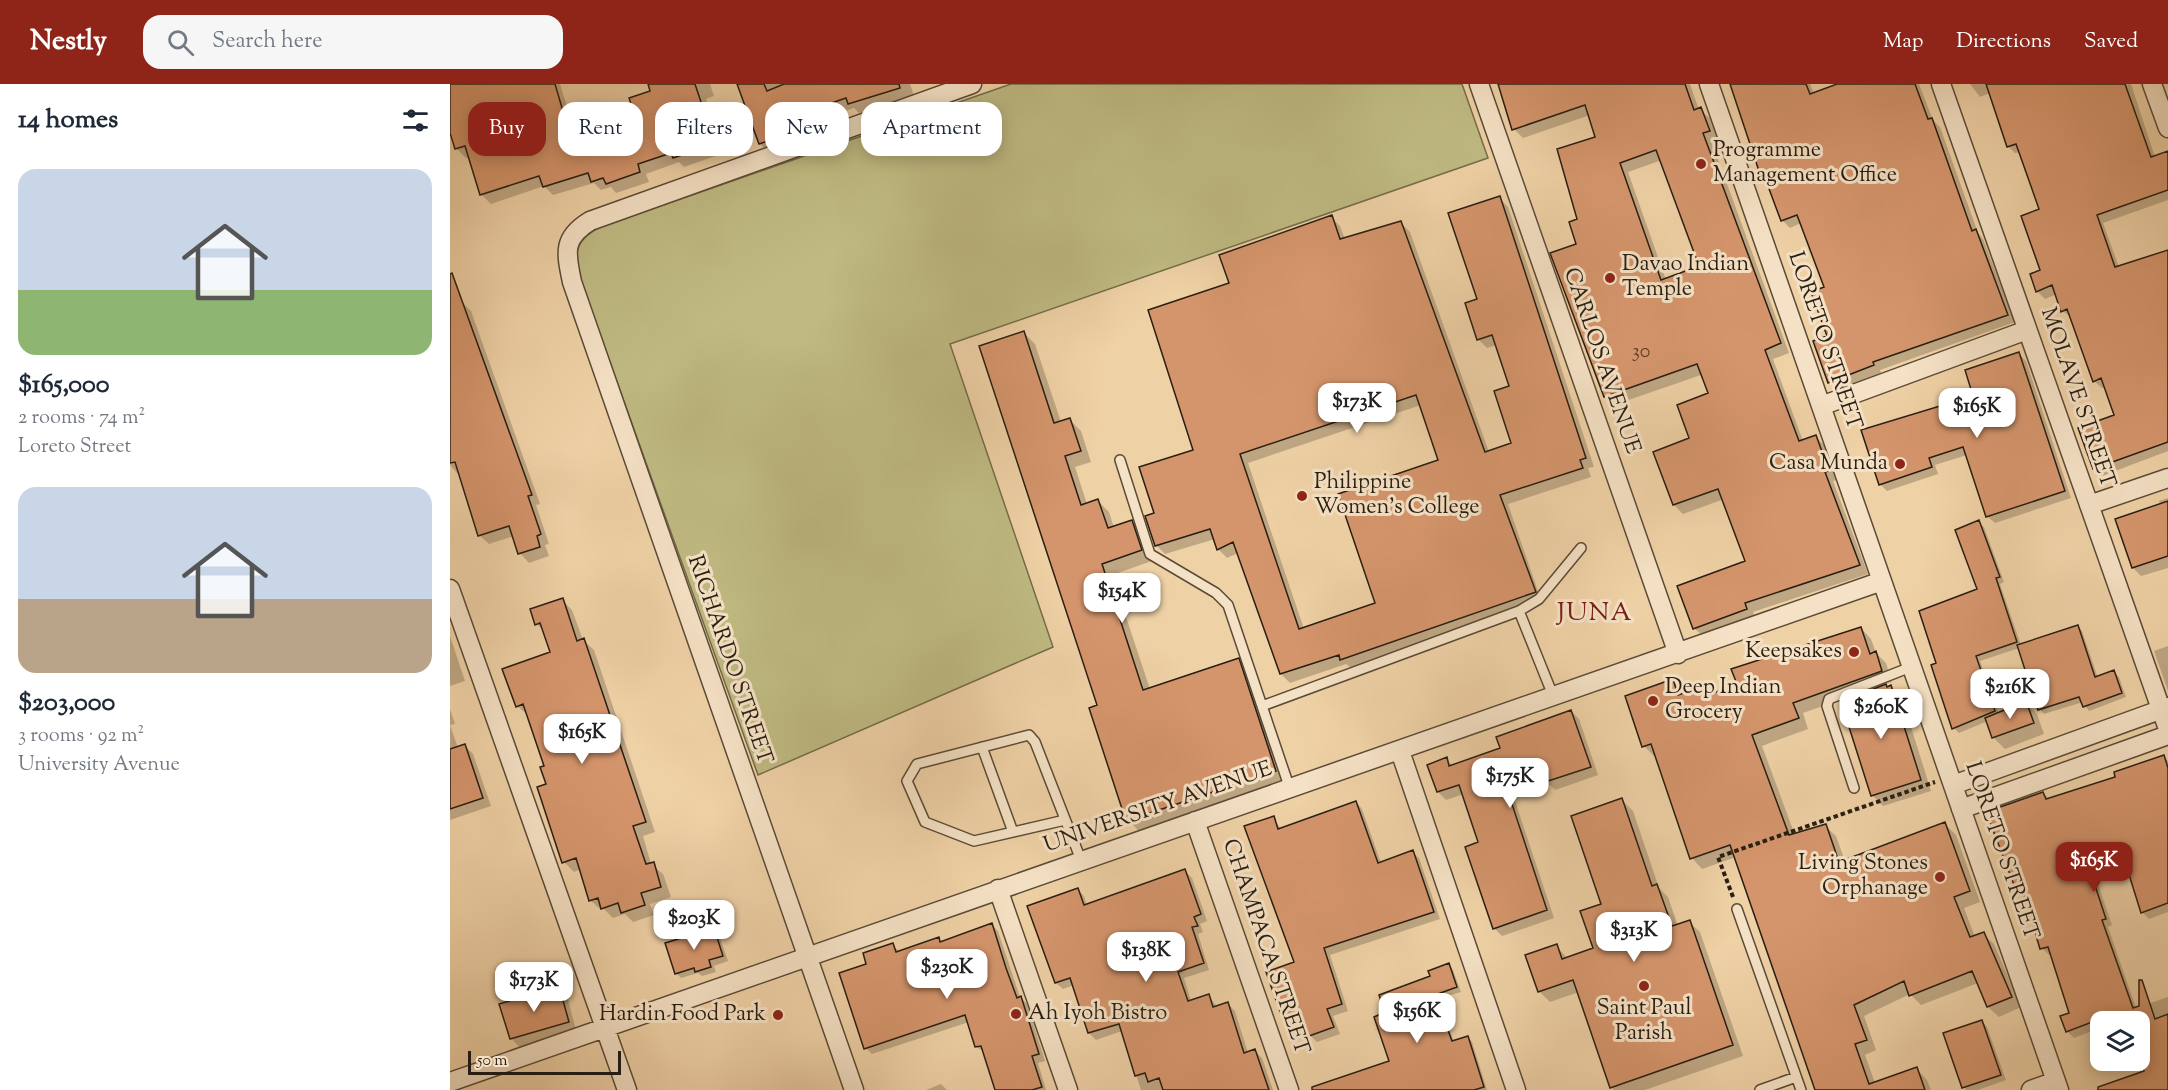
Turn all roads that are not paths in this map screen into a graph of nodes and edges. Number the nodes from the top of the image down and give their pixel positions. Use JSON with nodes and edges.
{"nodes":[{"id":1,"x":972,"y":84,"type":"edge"},
{"id":2,"x":1479,"y":84,"type":"edge"},
{"id":3,"x":1708,"y":84,"type":"edge"},
{"id":4,"x":1941,"y":84,"type":"edge"},
{"id":5,"x":2152,"y":84,"type":"edge"},
{"id":6,"x":2168,"y":128,"type":"edge"},
{"id":7,"x":2027,"y":330,"type":"junction"},
{"id":8,"x":1821,"y":406,"type":"junction"},
{"id":9,"x":1120,"y":460,"type":"dead end"},
{"id":10,"x":2168,"y":478,"type":"edge"},
{"id":11,"x":2089,"y":505,"type":"junction"},
{"id":12,"x":1581,"y":548,"type":"dead end"},
{"id":13,"x":1882,"y":582,"type":"junction"},
{"id":14,"x":450,"y":589,"type":"edge"},
{"id":15,"x":1519,"y":611,"type":"junction"},
{"id":16,"x":1678,"y":654,"type":"junction"},
{"id":17,"x":1911,"y":667,"type":"junction"},
{"id":18,"x":1554,"y":698,"type":"junction"},
{"id":19,"x":1262,"y":706,"type":"junction"},
{"id":20,"x":2165,"y":709,"type":"edge"},
{"id":21,"x":2168,"y":729,"type":"edge"},
{"id":22,"x":2168,"y":735,"type":"edge"},
{"id":23,"x":982,"y":747,"type":"junction"},
{"id":24,"x":1401,"y":751,"type":"junction"},
{"id":25,"x":1952,"y":781,"type":"junction"},
{"id":26,"x":1854,"y":788,"type":"dead end"},
{"id":27,"x":1290,"y":789,"type":"junction"},
{"id":28,"x":1961,"y":809,"type":"junction"},
{"id":29,"x":1065,"y":820,"type":"junction"},
{"id":30,"x":1195,"y":820,"type":"junction"},
{"id":31,"x":1013,"y":832,"type":"junction"},
{"id":32,"x":1081,"y":860,"type":"junction"},
{"id":33,"x":998,"y":889,"type":"junction"},
{"id":34,"x":1737,"y":909,"type":"road end"},
{"id":35,"x":806,"y":957,"type":"junction"},
{"id":36,"x":605,"y":1027,"type":"junction"},
{"id":37,"x":1796,"y":1077,"type":"junction"},
{"id":38,"x":450,"y":1082,"type":"edge"},
{"id":39,"x":2058,"y":1085,"type":"edge"},
{"id":40,"x":627,"y":1090,"type":"edge"},
{"id":41,"x":854,"y":1090,"type":"edge"},
{"id":42,"x":1068,"y":1090,"type":"edge"},
{"id":43,"x":1289,"y":1090,"type":"edge"},
{"id":44,"x":1516,"y":1090,"type":"edge"},
{"id":45,"x":1760,"y":1090,"type":"edge"},
{"id":46,"x":1801,"y":1090,"type":"edge"},
{"id":47,"x":2031,"y":1090,"type":"edge"}],
"edges":[{"from":1,"to":35,"type":"street","name":"RICHARDO STREET"},
{"from":2,"to":16,"type":"street","name":"CARLOS AVENUE"},
{"from":3,"to":8,"type":"street","name":"LORETO STREET"},
{"from":4,"to":7,"type":"street","name":"MOLAVE STREET"},
{"from":5,"to":6,"type":"street"},
{"from":7,"to":8,"type":"street"},
{"from":7,"to":11,"type":"street","name":"MOLAVE STREET"},
{"from":8,"to":13,"type":"street","name":"LORETO STREET"},
{"from":9,"to":19,"type":"lane"},
{"from":10,"to":11,"type":"street"},
{"from":11,"to":20,"type":"street","name":"MOLAVE STREET"},
{"from":12,"to":15,"type":"lane"},
{"from":13,"to":16,"type":"street","name":"UNIVERSITY AVENUE"},
{"from":13,"to":17,"type":"street","name":"LORETO STREET"},
{"from":14,"to":36,"type":"street"},
{"from":15,"to":18,"type":"lane"},
{"from":15,"to":19,"type":"lane"},
{"from":16,"to":18,"type":"street","name":"UNIVERSITY AVENUE"},
{"from":17,"to":25,"type":"street","name":"LORETO STREET"},
{"from":17,"to":26,"type":"lane"},
{"from":18,"to":24,"type":"street","name":"UNIVERSITY AVENUE"},
{"from":19,"to":27,"type":"lane"},
{"from":20,"to":21,"type":"street","name":"MOLAVE STREET"},
{"from":20,"to":25,"type":"street"},
{"from":22,"to":28,"type":"street"},
{"from":23,"to":29,"type":"lane"},
{"from":23,"to":31,"type":"lane"},
{"from":23,"to":31,"type":"lane"},
{"from":24,"to":27,"type":"street","name":"UNIVERSITY AVENUE"},
{"from":24,"to":44,"type":"street"},
{"from":25,"to":28,"type":"street","name":"LORETO STREET"},
{"from":27,"to":30,"type":"street","name":"UNIVERSITY AVENUE"},
{"from":28,"to":39,"type":"street","name":"LORETO STREET"},
{"from":29,"to":31,"type":"lane"},
{"from":29,"to":32,"type":"lane"},
{"from":30,"to":32,"type":"street","name":"UNIVERSITY AVENUE"},
{"from":30,"to":43,"type":"street","name":"CHAMPACA STREET"},
{"from":32,"to":33,"type":"street","name":"UNIVERSITY AVENUE"},
{"from":33,"to":35,"type":"street","name":"UNIVERSITY AVENUE"},
{"from":33,"to":42,"type":"street"},
{"from":34,"to":37,"type":"lane"},
{"from":35,"to":36,"type":"street","name":"UNIVERSITY AVENUE"},
{"from":35,"to":41,"type":"street","name":"RICHARDO STREET"},
{"from":36,"to":38,"type":"street","name":"UNIVERSITY AVENUE"},
{"from":36,"to":40,"type":"street"},
{"from":37,"to":45,"type":"lane"},
{"from":37,"to":46,"type":"lane"},
{"from":39,"to":47,"type":"street"}]}
